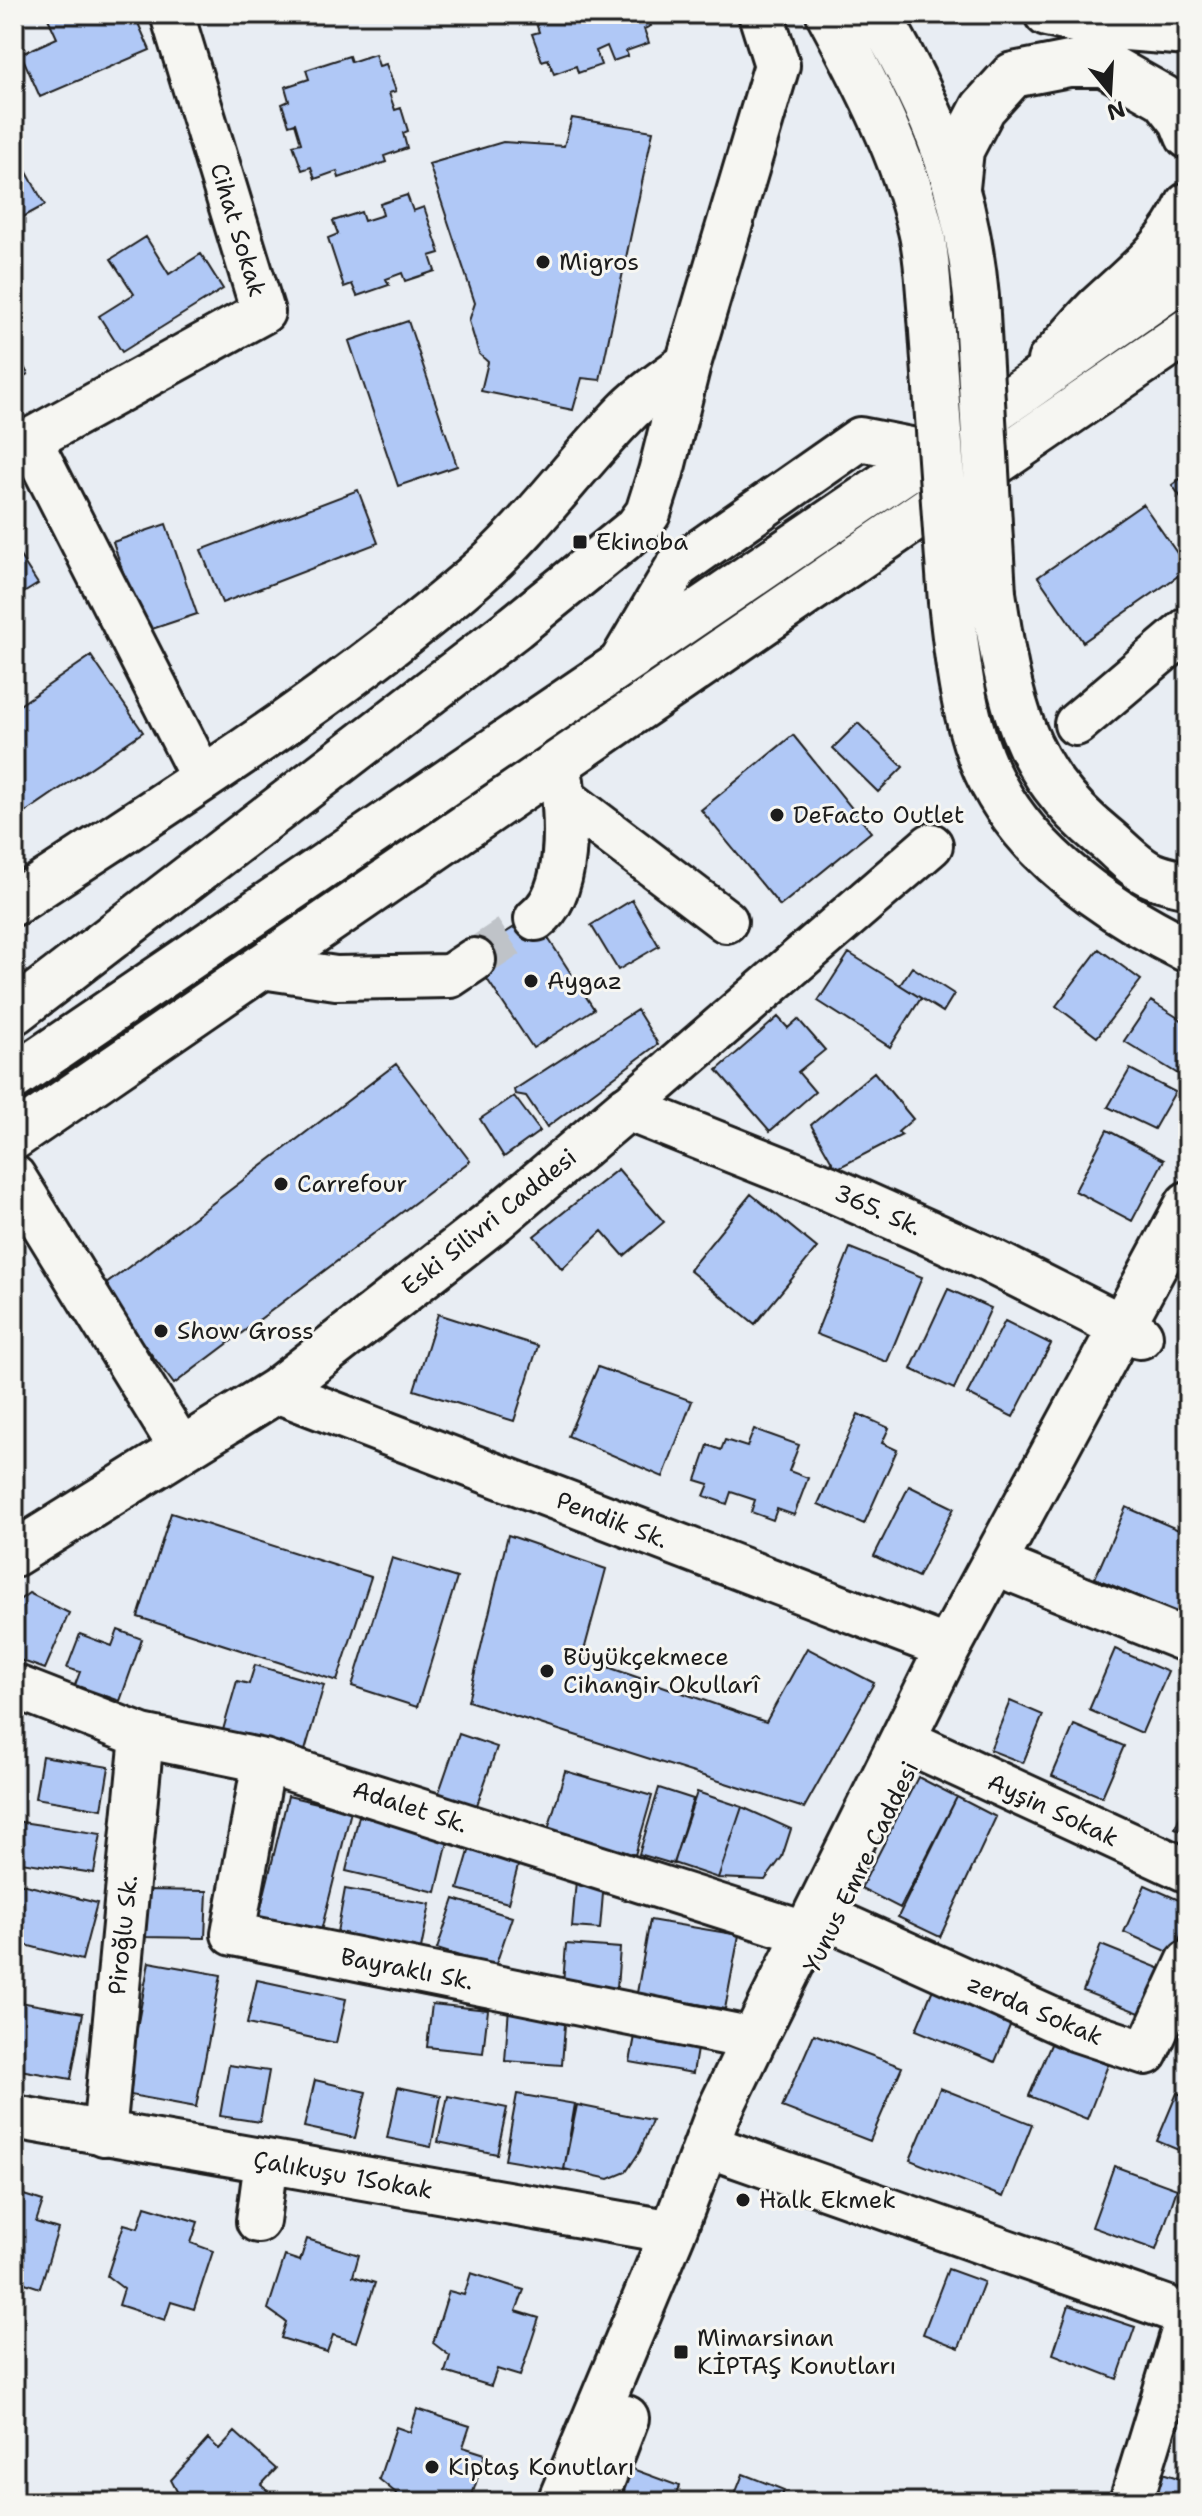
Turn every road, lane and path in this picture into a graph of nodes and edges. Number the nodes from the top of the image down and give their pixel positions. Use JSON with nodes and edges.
{"nodes":[{"id":1,"x":172,"y":14,"type":"edge"},
{"id":2,"x":761,"y":14,"type":"edge"},
{"id":3,"x":829,"y":14,"type":"edge"},
{"id":4,"x":878,"y":14,"type":"edge"},
{"id":5,"x":1047,"y":14,"type":"edge"},
{"id":6,"x":1188,"y":33,"type":"edge"},
{"id":7,"x":1188,"y":136,"type":"edge"},
{"id":8,"x":957,"y":188,"type":"junction"},
{"id":9,"x":1188,"y":205,"type":"edge"},
{"id":10,"x":1188,"y":275,"type":"edge"},
{"id":11,"x":1188,"y":331,"type":"edge"},
{"id":12,"x":688,"y":364,"type":"junction"},
{"id":13,"x":1021,"y":392,"type":"junction"},
{"id":14,"x":22,"y":444,"type":"edge"},
{"id":15,"x":1188,"y":629,"type":"edge"},
{"id":16,"x":1076,"y":724,"type":"dead end"},
{"id":17,"x":203,"y":779,"type":"junction"},
{"id":18,"x":562,"y":781,"type":"junction"},
{"id":19,"x":931,"y":845,"type":"dead end"},
{"id":20,"x":1188,"y":885,"type":"edge"},
{"id":21,"x":14,"y":903,"type":"edge"},
{"id":22,"x":536,"y":919,"type":"tunnel mouth"},
{"id":23,"x":726,"y":921,"type":"dead end"},
{"id":24,"x":1188,"y":950,"type":"edge"},
{"id":25,"x":474,"y":960,"type":"tunnel mouth"},
{"id":26,"x":262,"y":967,"type":"junction"},
{"id":27,"x":14,"y":1012,"type":"edge"},
{"id":28,"x":14,"y":1077,"type":"edge"},
{"id":29,"x":627,"y":1108,"type":"junction"},
{"id":30,"x":14,"y":1137,"type":"edge"},
{"id":31,"x":14,"y":1177,"type":"edge"},
{"id":32,"x":1188,"y":1204,"type":"edge"},
{"id":33,"x":1188,"y":1261,"type":"edge"},
{"id":34,"x":1131,"y":1332,"type":"junction"},
{"id":35,"x":276,"y":1391,"type":"junction"},
{"id":36,"x":182,"y":1450,"type":"junction"},
{"id":37,"x":14,"y":1554,"type":"edge"},
{"id":38,"x":1016,"y":1572,"type":"junction"},
{"id":39,"x":1188,"y":1641,"type":"edge"},
{"id":40,"x":948,"y":1648,"type":"junction"},
{"id":41,"x":14,"y":1686,"type":"edge"},
{"id":42,"x":142,"y":1736,"type":"junction"},
{"id":43,"x":919,"y":1747,"type":"junction"},
{"id":44,"x":264,"y":1761,"type":"junction"},
{"id":45,"x":1188,"y":1871,"type":"edge"},
{"id":46,"x":820,"y":1927,"type":"junction"},
{"id":47,"x":1188,"y":1962,"type":"edge"},
{"id":48,"x":754,"y":2039,"type":"junction"},
{"id":49,"x":14,"y":2117,"type":"edge"},
{"id":50,"x":104,"y":2134,"type":"junction"},
{"id":51,"x":725,"y":2152,"type":"junction"},
{"id":52,"x":266,"y":2161,"type":"junction"},
{"id":53,"x":258,"y":2221,"type":"dead end"},
{"id":54,"x":673,"y":2232,"type":"junction"},
{"id":55,"x":1188,"y":2315,"type":"edge"},
{"id":56,"x":560,"y":2502,"type":"edge"},
{"id":57,"x":594,"y":2502,"type":"edge"},
{"id":58,"x":1131,"y":2502,"type":"edge"}],
"edges":[{"from":1,"to":14,"type":"street","name":"Cihat Sokak"},
{"from":2,"to":12,"type":"main road"},
{"from":3,"to":24,"type":"main road","bridge":true},
{"from":4,"to":8,"type":"main road"},
{"from":5,"to":6,"type":"main road"},
{"from":7,"to":8,"type":"main road"},
{"from":8,"to":20,"type":"main road","bridge":true},
{"from":9,"to":13,"type":"main road"},
{"from":10,"to":13,"type":"main road"},
{"from":11,"to":18,"type":"main road"},
{"from":12,"to":17,"type":"main road"},
{"from":12,"to":27,"type":"main road"},
{"from":13,"to":28,"type":"main road"},
{"from":14,"to":17,"type":"street"},
{"from":15,"to":16,"type":"street"},
{"from":17,"to":21,"type":"main road"},
{"from":18,"to":22,"type":"street"},
{"from":18,"to":23,"type":"street"},
{"from":18,"to":26,"type":"main road"},
{"from":19,"to":29,"type":"street","name":"Eski Silivri Caddesi"},
{"from":25,"to":26,"type":"street"},
{"from":26,"to":30,"type":"main road"},
{"from":29,"to":34,"type":"main road","name":"365. Sk."},
{"from":29,"to":35,"type":"main road","name":"Eski Silivri Caddesi"},
{"from":31,"to":36,"type":"street"},
{"from":32,"to":34,"type":"main road"},
{"from":33,"to":34,"type":"main road","name":"Yunus Emre Caddesi"},
{"from":34,"to":38,"type":"main road","name":"Yunus Emre Caddesi"},
{"from":34,"to":40,"type":"main road"},
{"from":35,"to":36,"type":"main road","name":"Eski Silivri Caddesi"},
{"from":35,"to":40,"type":"street","name":"Pendik Sk."},
{"from":36,"to":37,"type":"main road","name":"Eski Silivri Caddesi"},
{"from":38,"to":39,"type":"street"},
{"from":38,"to":43,"type":"main road","name":"Yunus Emre Caddesi"},
{"from":40,"to":46,"type":"main road"},
{"from":41,"to":42,"type":"street","name":"Adalet Sk."},
{"from":42,"to":44,"type":"street","name":"Adalet Sk."},
{"from":42,"to":50,"type":"street","name":"Piroğlu Sk."},
{"from":43,"to":45,"type":"street","name":"Ayşin Sokak"},
{"from":43,"to":46,"type":"main road","name":"Yunus Emre Caddesi"},
{"from":44,"to":46,"type":"street","name":"Adalet Sk."},
{"from":44,"to":48,"type":"street","name":"Bayraklı Sk."},
{"from":46,"to":47,"type":"street","name":"zerda Sokak"},
{"from":46,"to":48,"type":"main road"},
{"from":46,"to":51,"type":"main road","name":"Yunus Emre Caddesi"},
{"from":48,"to":54,"type":"main road"},
{"from":49,"to":50,"type":"street","name":"Çalıkuşu 1Sokak"},
{"from":50,"to":52,"type":"street","name":"Çalıkuşu 1Sokak"},
{"from":51,"to":55,"type":"street"},
{"from":51,"to":57,"type":"main road","name":"Yunus Emre Caddesi"},
{"from":52,"to":53,"type":"street"},
{"from":52,"to":54,"type":"street","name":"Çalıkuşu 1Sokak"},
{"from":54,"to":56,"type":"main road"},
{"from":55,"to":58,"type":"street"}]}
